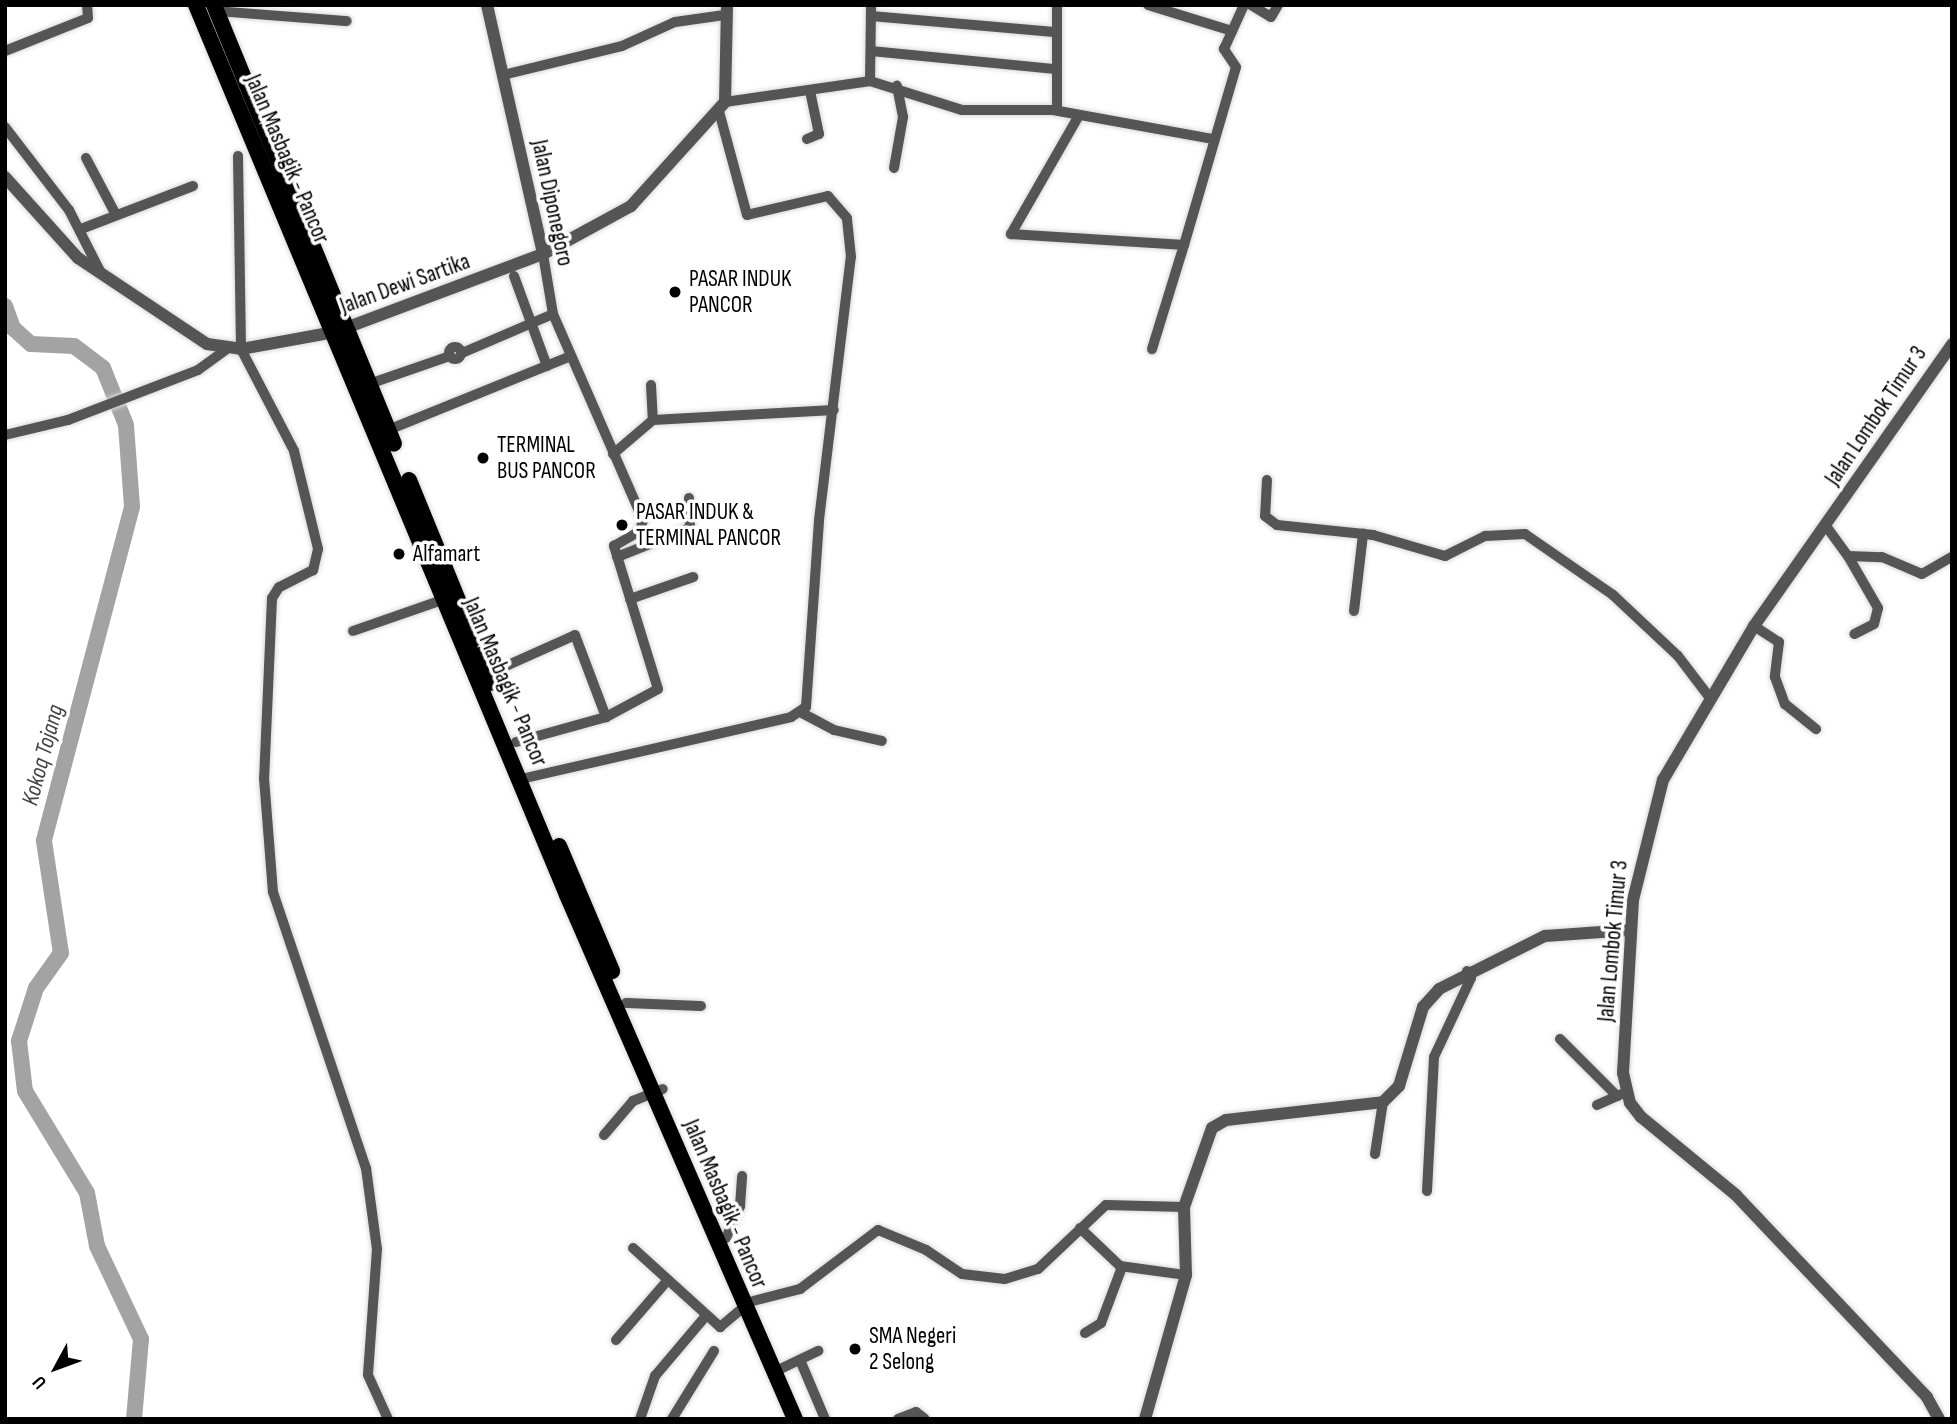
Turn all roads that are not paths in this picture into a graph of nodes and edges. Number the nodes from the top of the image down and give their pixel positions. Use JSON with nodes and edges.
{"nodes":[{"id":1,"x":87,"y":5,"type":"edge"},
{"id":2,"x":196,"y":5,"type":"edge"},
{"id":3,"x":487,"y":5,"type":"edge"},
{"id":4,"x":1057,"y":5,"type":"edge"},
{"id":5,"x":1148,"y":5,"type":"edge"},
{"id":6,"x":1244,"y":5,"type":"edge"},
{"id":7,"x":1251,"y":5,"type":"edge"},
{"id":8,"x":1278,"y":5,"type":"edge"},
{"id":9,"x":215,"y":8,"type":"edge"},
{"id":10,"x":727,"y":8,"type":"edge"},
{"id":11,"x":871,"y":11,"type":"edge"},
{"id":12,"x":347,"y":21,"type":"dead end"},
{"id":13,"x":1232,"y":31,"type":"junction"},
{"id":14,"x":1054,"y":32,"type":"junction"},
{"id":15,"x":5,"y":51,"type":"edge"},
{"id":16,"x":871,"y":51,"type":"junction"},
{"id":17,"x":1053,"y":69,"type":"junction"},
{"id":18,"x":503,"y":75,"type":"junction"},
{"id":19,"x":870,"y":81,"type":"junction"},
{"id":20,"x":897,"y":86,"type":"junction"},
{"id":21,"x":810,"y":91,"type":"junction"},
{"id":22,"x":722,"y":106,"type":"junction"},
{"id":23,"x":1057,"y":110,"type":"junction"},
{"id":24,"x":1078,"y":117,"type":"junction"},
{"id":25,"x":5,"y":127,"type":"edge"},
{"id":26,"x":807,"y":139,"type":"dead end"},
{"id":27,"x":1213,"y":139,"type":"junction"},
{"id":28,"x":238,"y":156,"type":"dead end"},
{"id":29,"x":86,"y":158,"type":"dead end"},
{"id":30,"x":894,"y":168,"type":"dead end"},
{"id":31,"x":5,"y":177,"type":"edge"},
{"id":32,"x":194,"y":186,"type":"dead end"},
{"id":33,"x":117,"y":215,"type":"junction"},
{"id":34,"x":81,"y":229,"type":"junction"},
{"id":35,"x":1184,"y":245,"type":"junction"},
{"id":36,"x":543,"y":254,"type":"junction"},
{"id":37,"x":101,"y":275,"type":"junction"},
{"id":38,"x":514,"y":276,"type":"dead end"},
{"id":39,"x":553,"y":314,"type":"junction"},
{"id":40,"x":532,"y":323,"type":"junction"},
{"id":41,"x":341,"y":330,"type":"junction"},
{"id":42,"x":1952,"y":344,"type":"edge"},
{"id":43,"x":241,"y":349,"type":"junction"},
{"id":44,"x":1152,"y":349,"type":"dead end"},
{"id":45,"x":226,"y":350,"type":"junction"},
{"id":46,"x":571,"y":356,"type":"junction"},
{"id":47,"x":547,"y":366,"type":"junction"},
{"id":48,"x":369,"y":384,"type":"junction"},
{"id":49,"x":652,"y":385,"type":"dead end"},
{"id":50,"x":834,"y":411,"type":"junction"},
{"id":51,"x":653,"y":420,"type":"junction"},
{"id":52,"x":388,"y":430,"type":"junction"},
{"id":53,"x":5,"y":435,"type":"edge"},
{"id":54,"x":612,"y":454,"type":"junction"},
{"id":55,"x":1267,"y":480,"type":"dead end"},
{"id":56,"x":689,"y":498,"type":"dead end"},
{"id":57,"x":1826,"y":526,"type":"junction"},
{"id":58,"x":1363,"y":534,"type":"junction"},
{"id":59,"x":1849,"y":556,"type":"junction"},
{"id":60,"x":617,"y":557,"type":"junction"},
{"id":61,"x":1952,"y":557,"type":"edge"},
{"id":62,"x":693,"y":578,"type":"dead end"},
{"id":63,"x":630,"y":598,"type":"junction"},
{"id":64,"x":445,"y":599,"type":"junction"},
{"id":65,"x":1354,"y":611,"type":"dead end"},
{"id":66,"x":1754,"y":626,"type":"junction"},
{"id":67,"x":353,"y":631,"type":"dead end"},
{"id":68,"x":1854,"y":634,"type":"dead end"},
{"id":69,"x":488,"y":674,"type":"junction"},
{"id":70,"x":1710,"y":698,"type":"junction"},
{"id":71,"x":803,"y":713,"type":"junction"},
{"id":72,"x":606,"y":717,"type":"junction"},
{"id":73,"x":1816,"y":729,"type":"dead end"},
{"id":74,"x":882,"y":741,"type":"dead end"},
{"id":75,"x":516,"y":742,"type":"junction"},
{"id":76,"x":525,"y":778,"type":"junction"},
{"id":77,"x":1630,"y":930,"type":"junction"},
{"id":78,"x":598,"y":952,"type":"junction"},
{"id":79,"x":1466,"y":971,"type":"junction"},
{"id":80,"x":626,"y":1003,"type":"junction"},
{"id":81,"x":701,"y":1006,"type":"dead end"},
{"id":82,"x":1560,"y":1039,"type":"dead end"},
{"id":83,"x":658,"y":1091,"type":"junction"},
{"id":84,"x":1622,"y":1095,"type":"junction"},
{"id":85,"x":1383,"y":1102,"type":"junction"},
{"id":86,"x":1597,"y":1105,"type":"dead end"},
{"id":87,"x":604,"y":1136,"type":"dead end"},
{"id":88,"x":1375,"y":1154,"type":"dead end"},
{"id":89,"x":742,"y":1177,"type":"dead end"},
{"id":90,"x":1427,"y":1191,"type":"dead end"},
{"id":91,"x":1184,"y":1207,"type":"junction"},
{"id":92,"x":1080,"y":1228,"type":"junction"},
{"id":93,"x":726,"y":1238,"type":"junction"},
{"id":94,"x":633,"y":1248,"type":"dead end"},
{"id":95,"x":1122,"y":1267,"type":"junction"},
{"id":96,"x":1186,"y":1275,"type":"junction"},
{"id":97,"x":666,"y":1282,"type":"junction"},
{"id":98,"x":748,"y":1304,"type":"junction"},
{"id":99,"x":704,"y":1318,"type":"junction"},
{"id":100,"x":1085,"y":1333,"type":"dead end"},
{"id":101,"x":616,"y":1340,"type":"dead end"},
{"id":102,"x":714,"y":1351,"type":"dead end"},
{"id":103,"x":818,"y":1351,"type":"dead end"},
{"id":104,"x":800,"y":1360,"type":"junction"},
{"id":105,"x":776,"y":1371,"type":"junction"},
{"id":106,"x":388,"y":1419,"type":"edge"},
{"id":107,"x":640,"y":1419,"type":"edge"},
{"id":108,"x":672,"y":1419,"type":"edge"},
{"id":109,"x":795,"y":1419,"type":"edge"},
{"id":110,"x":825,"y":1419,"type":"edge"},
{"id":111,"x":898,"y":1419,"type":"edge"},
{"id":112,"x":925,"y":1419,"type":"edge"},
{"id":113,"x":1145,"y":1419,"type":"edge"},
{"id":114,"x":1938,"y":1419,"type":"edge"}],
"edges":[{"from":1,"to":15,"type":"street"},
{"from":2,"to":41,"type":"main road","name":"Jalan Masbagik - Pancor"},
{"from":3,"to":18,"type":"street","name":"Jalan Diponegoro"},
{"from":4,"to":14,"type":"street"},
{"from":5,"to":13,"type":"street"},
{"from":6,"to":13,"type":"street"},
{"from":7,"to":8,"type":"street"},
{"from":9,"to":12,"type":"street"},
{"from":9,"to":41,"type":"main road","name":"Jalan Masbagik - Pancor"},
{"from":10,"to":18,"type":"street"},
{"from":10,"to":22,"type":"street"},
{"from":11,"to":14,"type":"street"},
{"from":11,"to":16,"type":"street"},
{"from":13,"to":27,"type":"street"},
{"from":14,"to":17,"type":"street"},
{"from":16,"to":17,"type":"street"},
{"from":16,"to":19,"type":"street"},
{"from":17,"to":23,"type":"street"},
{"from":18,"to":36,"type":"street","name":"Jalan Diponegoro"},
{"from":19,"to":20,"type":"street"},
{"from":19,"to":21,"type":"street"},
{"from":20,"to":23,"type":"street"},
{"from":20,"to":30,"type":"street"},
{"from":21,"to":22,"type":"street"},
{"from":21,"to":26,"type":"street"},
{"from":22,"to":36,"type":"street","name":"Jalan Dewi Sartika"},
{"from":22,"to":50,"type":"street"},
{"from":23,"to":24,"type":"street"},
{"from":24,"to":27,"type":"street"},
{"from":24,"to":35,"type":"street"},
{"from":25,"to":34,"type":"street"},
{"from":27,"to":35,"type":"street"},
{"from":28,"to":43,"type":"street"},
{"from":29,"to":33,"type":"street"},
{"from":31,"to":37,"type":"street"},
{"from":32,"to":33,"type":"street"},
{"from":33,"to":34,"type":"street"},
{"from":34,"to":37,"type":"street"},
{"from":35,"to":44,"type":"street"},
{"from":36,"to":39,"type":"street","name":"Jalan Diponegoro"},
{"from":36,"to":41,"type":"street","name":"Jalan Dewi Sartika"},
{"from":37,"to":45,"type":"street"},
{"from":38,"to":40,"type":"street"},
{"from":39,"to":40,"type":"street"},
{"from":39,"to":46,"type":"street","name":"Jalan Diponegoro"},
{"from":40,"to":47,"type":"street"},
{"from":40,"to":48,"type":"street"},
{"from":41,"to":43,"type":"street","name":"Jalan Dewi Sartika"},
{"from":41,"to":48,"type":"main road","name":"Jalan Masbagik - Pancor"},
{"from":41,"to":64,"type":"main road","name":"Jalan Masbagik - Pancor"},
{"from":42,"to":57,"type":"street","name":"Jalan Lombok Timur 3"},
{"from":43,"to":45,"type":"street","name":"Jalan Dewi Sartika"},
{"from":43,"to":106,"type":"street"},
{"from":45,"to":53,"type":"street"},
{"from":46,"to":47,"type":"street"},
{"from":46,"to":54,"type":"street","name":"Jalan Diponegoro"},
{"from":47,"to":52,"type":"street"},
{"from":48,"to":52,"type":"main road","name":"Jalan Masbagik - Pancor"},
{"from":49,"to":51,"type":"street"},
{"from":50,"to":51,"type":"street"},
{"from":50,"to":71,"type":"street"},
{"from":51,"to":54,"type":"street"},
{"from":52,"to":69,"type":"main road","name":"Jalan Masbagik - Pancor"},
{"from":54,"to":60,"type":"street","name":"Jalan Diponegoro"},
{"from":55,"to":58,"type":"street"},
{"from":56,"to":60,"type":"street"},
{"from":57,"to":59,"type":"street"},
{"from":57,"to":66,"type":"street","name":"Jalan Lombok Timur 3"},
{"from":58,"to":65,"type":"street"},
{"from":58,"to":70,"type":"street"},
{"from":59,"to":61,"type":"street"},
{"from":59,"to":68,"type":"street"},
{"from":60,"to":63,"type":"street"},
{"from":62,"to":63,"type":"street"},
{"from":63,"to":72,"type":"street"},
{"from":64,"to":67,"type":"street"},
{"from":64,"to":76,"type":"main road","name":"Jalan Masbagik - Pancor"},
{"from":66,"to":70,"type":"street","name":"Jalan Lombok Timur 3"},
{"from":66,"to":73,"type":"street"},
{"from":69,"to":72,"type":"street"},
{"from":69,"to":75,"type":"main road","name":"Jalan Masbagik - Pancor"},
{"from":70,"to":77,"type":"street","name":"Jalan Lombok Timur 3"},
{"from":71,"to":74,"type":"street"},
{"from":71,"to":76,"type":"street"},
{"from":72,"to":75,"type":"street"},
{"from":75,"to":76,"type":"main road","name":"Jalan Masbagik - Pancor"},
{"from":76,"to":78,"type":"main road","name":"Jalan Masbagik - Pancor"},
{"from":77,"to":79,"type":"street"},
{"from":77,"to":84,"type":"street","name":"Jalan Lombok Timur 3"},
{"from":78,"to":80,"type":"main road","name":"Jalan Masbagik - Pancor"},
{"from":78,"to":83,"type":"main road","name":"Jalan Masbagik - Pancor"},
{"from":79,"to":85,"type":"street"},
{"from":79,"to":90,"type":"street"},
{"from":80,"to":81,"type":"street"},
{"from":80,"to":83,"type":"main road","name":"Jalan Masbagik - Pancor"},
{"from":82,"to":84,"type":"street"},
{"from":83,"to":87,"type":"street"},
{"from":83,"to":93,"type":"main road","name":"Jalan Masbagik - Pancor"},
{"from":83,"to":98,"type":"main road","name":"Jalan Masbagik - Pancor"},
{"from":84,"to":86,"type":"street"},
{"from":84,"to":114,"type":"street"},
{"from":85,"to":88,"type":"street"},
{"from":85,"to":91,"type":"street"},
{"from":89,"to":93,"type":"street"},
{"from":91,"to":92,"type":"street"},
{"from":91,"to":96,"type":"street"},
{"from":92,"to":95,"type":"street"},
{"from":92,"to":98,"type":"street"},
{"from":93,"to":98,"type":"main road","name":"Jalan Masbagik - Pancor"},
{"from":94,"to":97,"type":"street"},
{"from":95,"to":96,"type":"street"},
{"from":95,"to":100,"type":"street"},
{"from":96,"to":113,"type":"street"},
{"from":97,"to":99,"type":"street"},
{"from":97,"to":101,"type":"street"},
{"from":98,"to":99,"type":"street"},
{"from":98,"to":105,"type":"main road","name":"Jalan Masbagik - Pancor"},
{"from":99,"to":107,"type":"street"},
{"from":102,"to":108,"type":"street"},
{"from":103,"to":104,"type":"street"},
{"from":104,"to":105,"type":"street"},
{"from":104,"to":110,"type":"street"},
{"from":105,"to":109,"type":"main road","name":"Jalan Masbagik - Pancor"},
{"from":111,"to":112,"type":"street"}]}
